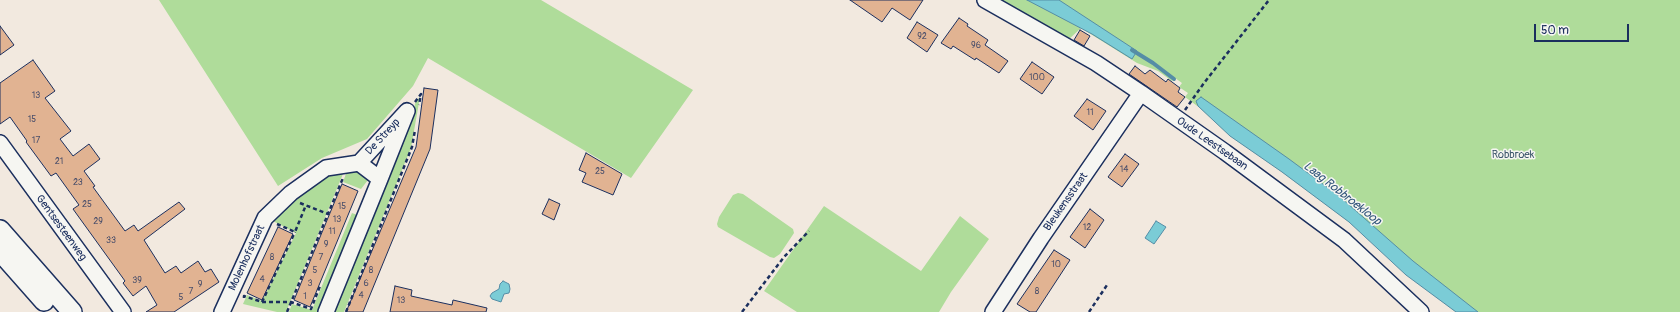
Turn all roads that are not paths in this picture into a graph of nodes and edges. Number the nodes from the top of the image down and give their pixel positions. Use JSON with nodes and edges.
{"nodes":[{"id":1,"x":985,"y":0,"type":"edge"},
{"id":2,"x":1141,"y":93,"type":"junction"},
{"id":3,"x":0,"y":143,"type":"edge"},
{"id":4,"x":354,"y":164,"type":"junction"},
{"id":5,"x":380,"y":179,"type":"junction"},
{"id":6,"x":0,"y":230,"type":"edge"},
{"id":7,"x":0,"y":251,"type":"edge"},
{"id":8,"x":54,"y":312,"type":"edge"},
{"id":9,"x":72,"y":312,"type":"edge"},
{"id":10,"x":123,"y":312,"type":"edge"},
{"id":11,"x":222,"y":312,"type":"edge"},
{"id":12,"x":326,"y":312,"type":"edge"},
{"id":13,"x":993,"y":312,"type":"edge"},
{"id":14,"x":1421,"y":312,"type":"edge"}],
"edges":[{"from":1,"to":2,"type":"street","name":"Oude Leestsebaan"},
{"from":2,"to":13,"type":"street","name":"Bleukensstraat"},
{"from":2,"to":14,"type":"street","name":"Oude Leestsebaan"},
{"from":3,"to":10,"type":"street","name":"Gentsesteenweg"},
{"from":4,"to":5,"type":"street","name":"De Streyp"},
{"from":4,"to":5,"type":"street","name":"De Streyp"},
{"from":4,"to":11,"type":"street","name":"Molenhofstraat"},
{"from":5,"to":12,"type":"street","name":"De Streyp"},
{"from":6,"to":9,"type":"main road"},
{"from":7,"to":8,"type":"main road"}]}
